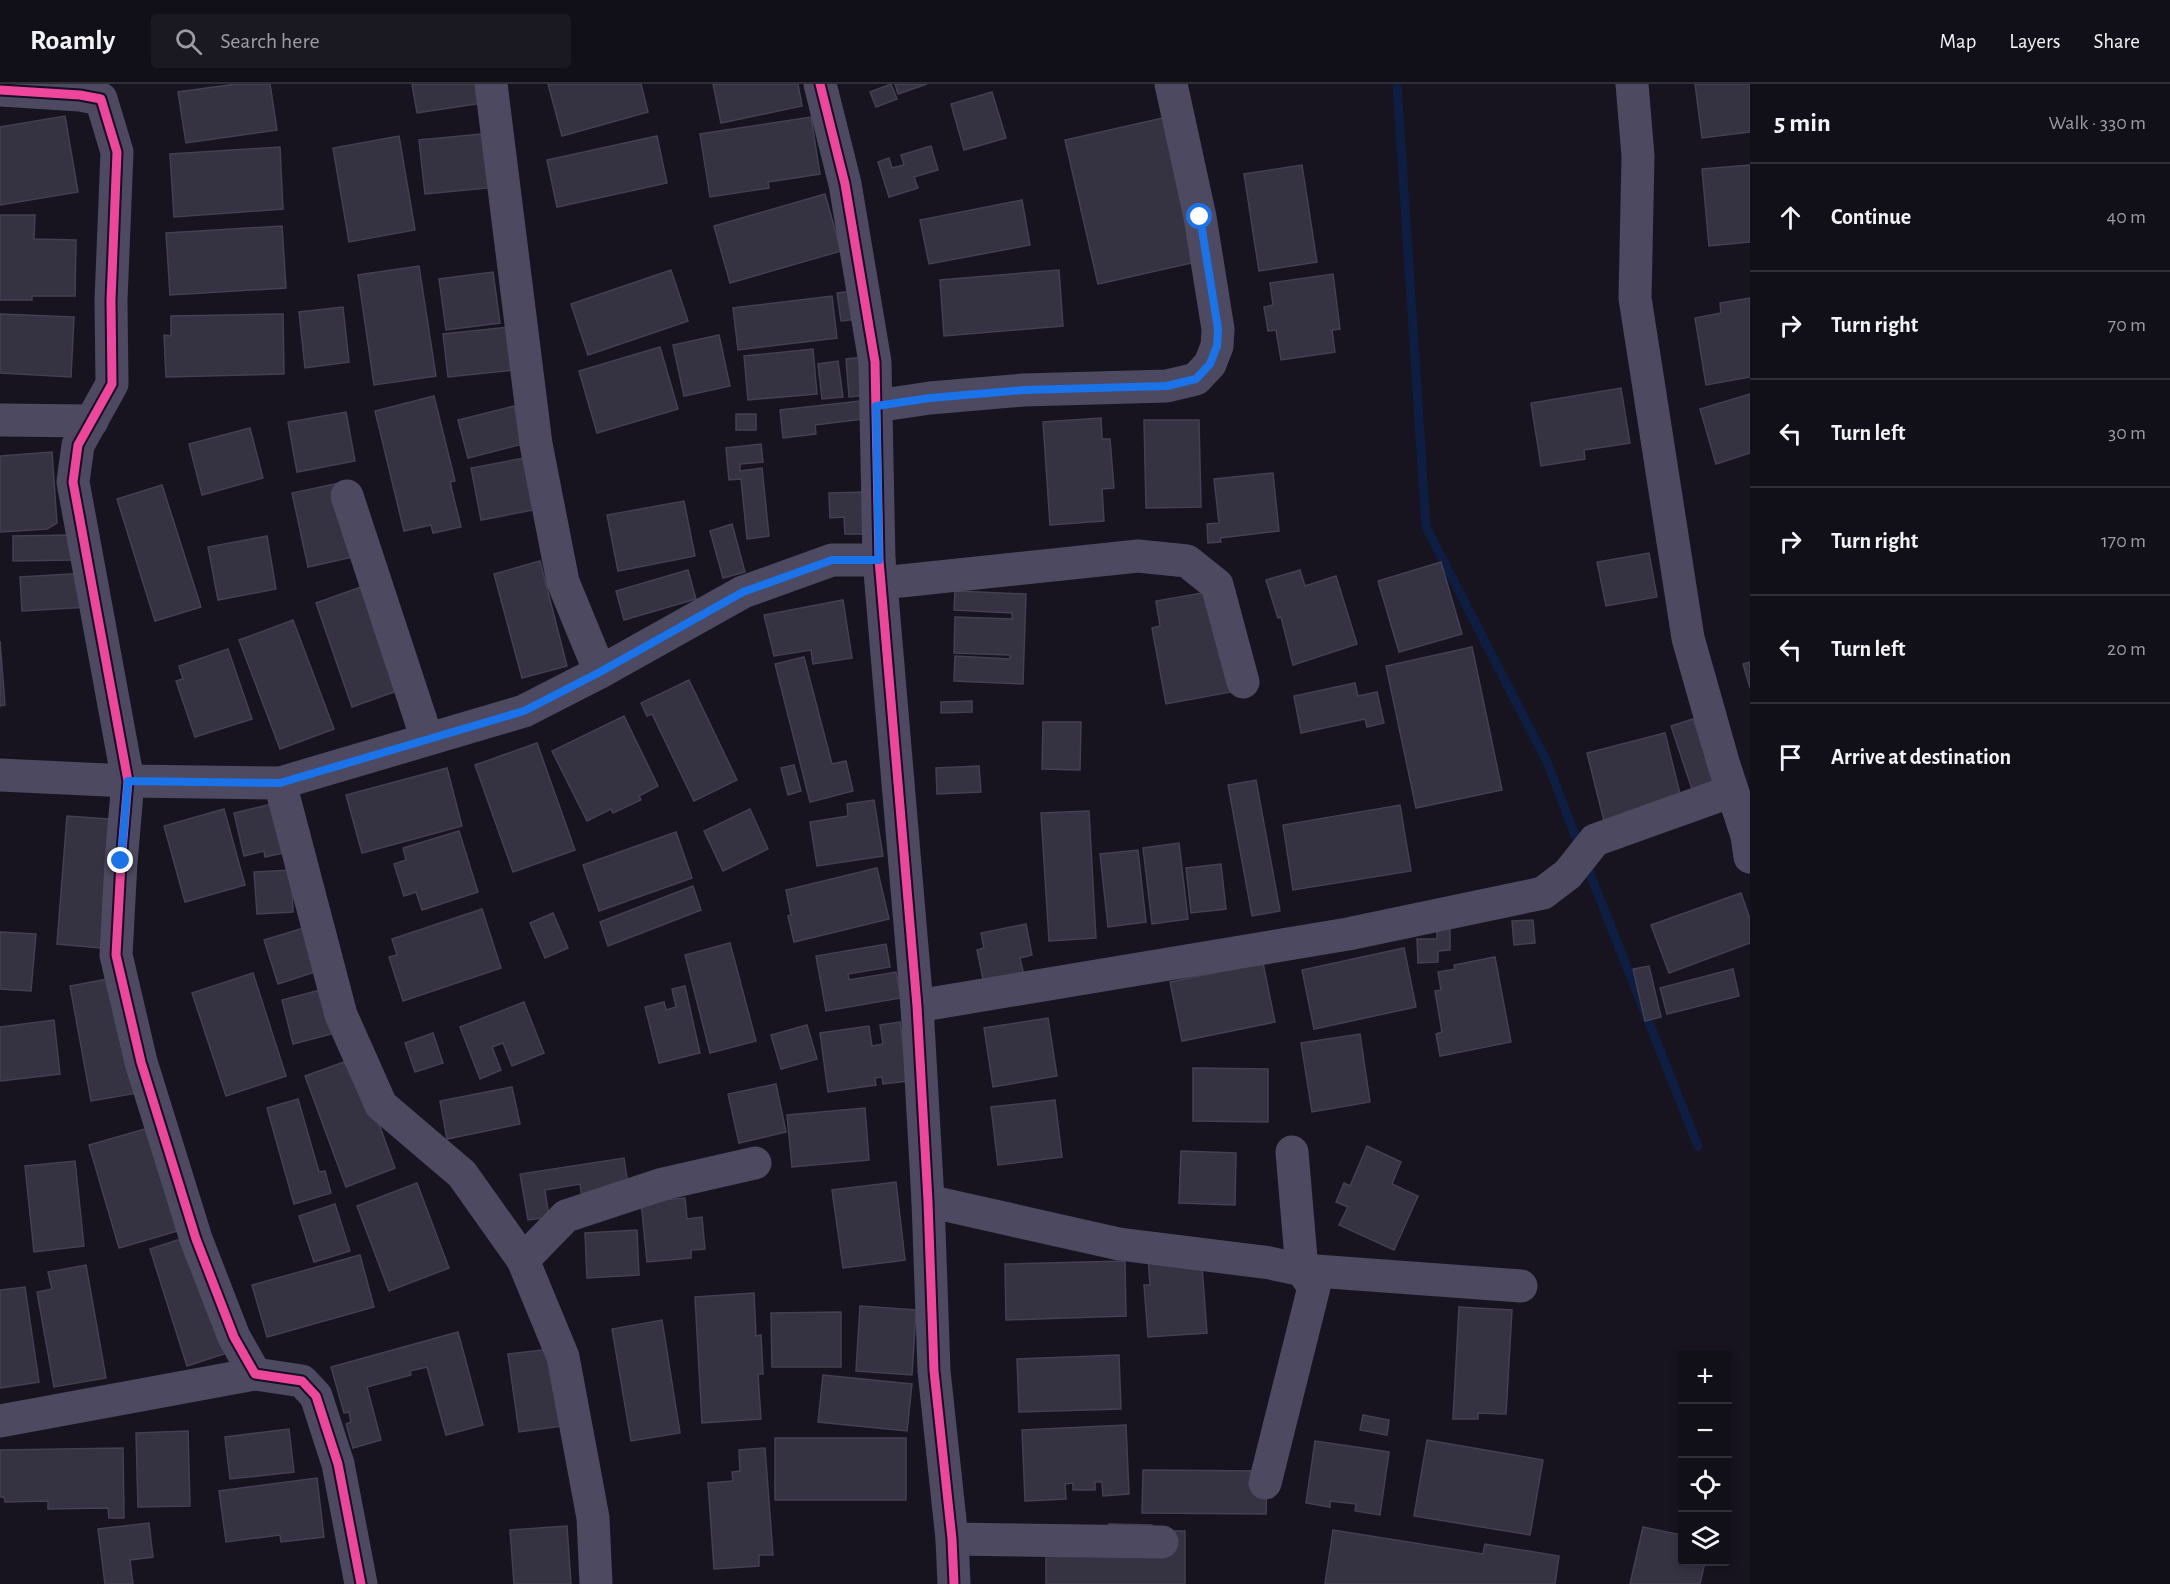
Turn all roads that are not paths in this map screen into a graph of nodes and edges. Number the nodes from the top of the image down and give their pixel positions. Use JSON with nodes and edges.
{"nodes":[{"id":1,"x":491,"y":84,"type":"edge"},
{"id":2,"x":820,"y":84,"type":"edge"},
{"id":3,"x":1171,"y":84,"type":"edge"},
{"id":4,"x":1632,"y":84,"type":"edge"},
{"id":5,"x":0,"y":90,"type":"edge"},
{"id":6,"x":876,"y":406,"type":"junction"},
{"id":7,"x":0,"y":420,"type":"edge"},
{"id":8,"x":92,"y":421,"type":"junction"},
{"id":9,"x":347,"y":496,"type":"dead end"},
{"id":10,"x":881,"y":572,"type":"junction"},
{"id":11,"x":600,"y":672,"type":"junction"},
{"id":12,"x":1243,"y":682,"type":"dead end"},
{"id":13,"x":427,"y":739,"type":"junction"},
{"id":14,"x":1735,"y":769,"type":"edge"},
{"id":15,"x":0,"y":775,"type":"edge"},
{"id":16,"x":128,"y":781,"type":"junction"},
{"id":17,"x":280,"y":783,"type":"junction"},
{"id":18,"x":1750,"y":857,"type":"edge"},
{"id":19,"x":917,"y":1006,"type":"junction"},
{"id":20,"x":1292,"y":1152,"type":"dead end"},
{"id":21,"x":755,"y":1162,"type":"dead end"},
{"id":22,"x":928,"y":1200,"type":"junction"},
{"id":23,"x":523,"y":1260,"type":"junction"},
{"id":24,"x":1302,"y":1270,"type":"junction"},
{"id":25,"x":1521,"y":1286,"type":"dead end"},
{"id":26,"x":255,"y":1374,"type":"junction"},
{"id":27,"x":0,"y":1421,"type":"edge"},
{"id":28,"x":1265,"y":1483,"type":"dead end"},
{"id":29,"x":952,"y":1539,"type":"junction"},
{"id":30,"x":1162,"y":1542,"type":"dead end"},
{"id":31,"x":361,"y":1584,"type":"edge"},
{"id":32,"x":596,"y":1584,"type":"edge"},
{"id":33,"x":954,"y":1584,"type":"edge"}],
"edges":[{"from":1,"to":11,"type":"street"},
{"from":2,"to":6,"type":"street"},
{"from":3,"to":6,"type":"street"},
{"from":4,"to":14,"type":"street"},
{"from":5,"to":8,"type":"street"},
{"from":6,"to":10,"type":"street"},
{"from":7,"to":8,"type":"street"},
{"from":8,"to":16,"type":"street"},
{"from":9,"to":13,"type":"street"},
{"from":10,"to":11,"type":"street"},
{"from":10,"to":12,"type":"street"},
{"from":10,"to":19,"type":"street"},
{"from":11,"to":13,"type":"street"},
{"from":13,"to":17,"type":"street"},
{"from":14,"to":18,"type":"street"},
{"from":14,"to":19,"type":"street"},
{"from":15,"to":16,"type":"street"},
{"from":16,"to":17,"type":"street"},
{"from":16,"to":26,"type":"street"},
{"from":17,"to":23,"type":"street"},
{"from":19,"to":22,"type":"street"},
{"from":20,"to":24,"type":"street"},
{"from":21,"to":23,"type":"street"},
{"from":22,"to":24,"type":"street"},
{"from":22,"to":29,"type":"street"},
{"from":23,"to":32,"type":"street"},
{"from":24,"to":25,"type":"street"},
{"from":24,"to":28,"type":"street"},
{"from":26,"to":27,"type":"street"},
{"from":26,"to":31,"type":"street"},
{"from":29,"to":30,"type":"street"},
{"from":29,"to":33,"type":"street"}]}
